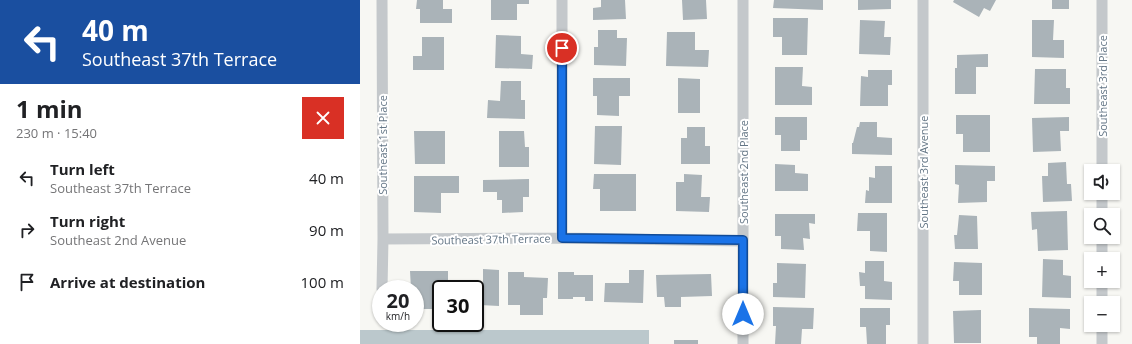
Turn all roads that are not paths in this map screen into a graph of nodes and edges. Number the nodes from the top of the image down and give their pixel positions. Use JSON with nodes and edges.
{"nodes":[{"id":1,"x":382,"y":0,"type":"edge"},
{"id":2,"x":562,"y":0,"type":"edge"},
{"id":3,"x":743,"y":0,"type":"edge"},
{"id":4,"x":923,"y":0,"type":"edge"},
{"id":5,"x":1102,"y":0,"type":"edge"},
{"id":6,"x":1102,"y":164,"type":"edge"},
{"id":7,"x":562,"y":238,"type":"junction"},
{"id":8,"x":383,"y":239,"type":"junction"},
{"id":9,"x":743,"y":240,"type":"junction"},
{"id":10,"x":382,"y":280,"type":"edge"},
{"id":11,"x":1102,"y":332,"type":"edge"},
{"id":12,"x":743,"y":344,"type":"edge"},
{"id":13,"x":923,"y":344,"type":"edge"},
{"id":14,"x":1102,"y":344,"type":"edge"}],
"edges":[{"from":1,"to":8,"type":"street","name":"Southeast 1st Place"},
{"from":2,"to":7,"type":"street"},
{"from":3,"to":9,"type":"street","name":"Southeast 2nd Place"},
{"from":4,"to":13,"type":"street","name":"Southeast 3rd Avenue"},
{"from":5,"to":6,"type":"street","name":"Southeast 3rd Place"},
{"from":7,"to":8,"type":"street","name":"Southeast 37th Terrace"},
{"from":7,"to":9,"type":"street","name":"Southeast 37th Terrace"},
{"from":8,"to":10,"type":"street","name":"Southeast 1st Place"},
{"from":9,"to":12,"type":"street","name":"Southeast 2nd Place"},
{"from":11,"to":14,"type":"street"}]}
